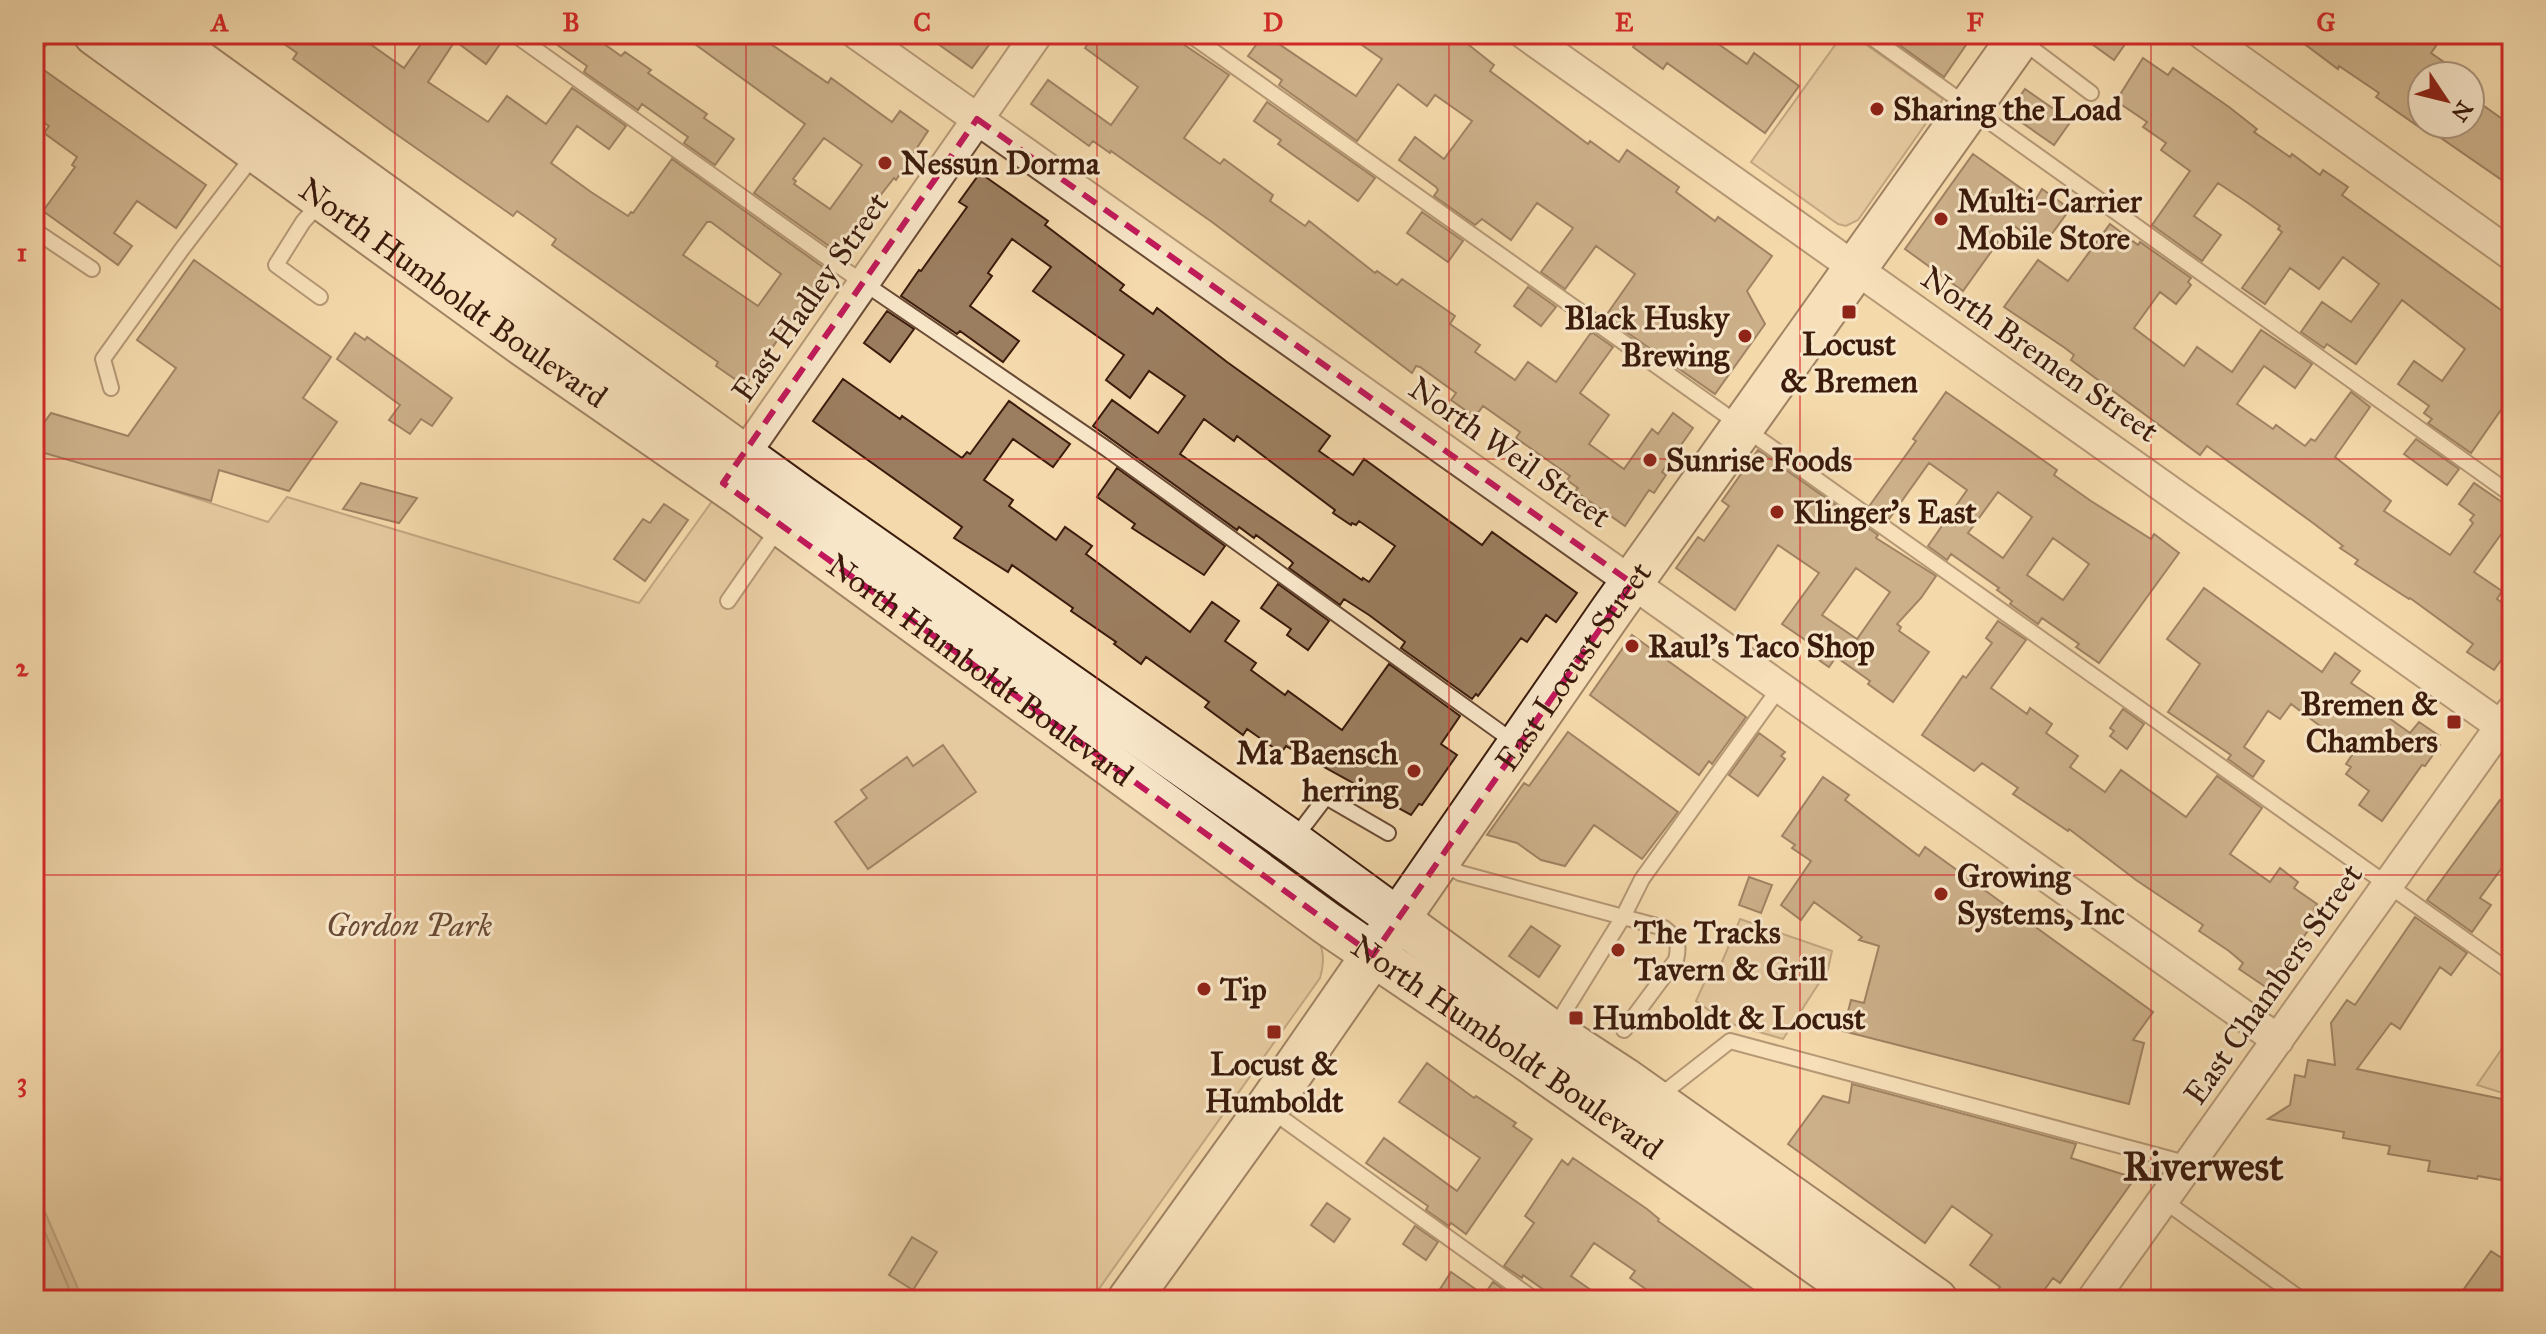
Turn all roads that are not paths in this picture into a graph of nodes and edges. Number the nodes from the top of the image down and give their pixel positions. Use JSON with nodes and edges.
{"nodes":[{"id":1,"x":95,"y":34,"type":"edge"},
{"id":2,"x":160,"y":34,"type":"edge"},
{"id":3,"x":514,"y":34,"type":"edge"},
{"id":4,"x":857,"y":34,"type":"edge"},
{"id":5,"x":1037,"y":34,"type":"edge"},
{"id":6,"x":1189,"y":34,"type":"edge"},
{"id":7,"x":1525,"y":34,"type":"edge"},
{"id":8,"x":1867,"y":34,"type":"edge"},
{"id":9,"x":2203,"y":34,"type":"edge"},
{"id":10,"x":2020,"y":36,"type":"edge"},
{"id":11,"x":2091,"y":93,"type":"dead end"},
{"id":12,"x":1970,"y":107,"type":"junction"},
{"id":13,"x":977,"y":119,"type":"junction"},
{"id":14,"x":268,"y":136,"type":"junction"},
{"id":15,"x":335,"y":184,"type":"junction"},
{"id":16,"x":34,"y":230,"type":"edge"},
{"id":17,"x":2512,"y":255,"type":"edge"},
{"id":18,"x":1855,"y":267,"type":"junction"},
{"id":19,"x":92,"y":269,"type":"dead end"},
{"id":20,"x":864,"y":283,"type":"junction"},
{"id":21,"x":320,"y":297,"type":"dead end"},
{"id":22,"x":111,"y":388,"type":"dead end"},
{"id":23,"x":1743,"y":425,"type":"junction"},
{"id":24,"x":734,"y":469,"type":"junction"},
{"id":25,"x":2512,"y":495,"type":"edge"},
{"id":26,"x":791,"y":511,"type":"junction"},
{"id":27,"x":1632,"y":583,"type":"junction"},
{"id":28,"x":728,"y":601,"type":"dead end"},
{"id":29,"x":1780,"y":687,"type":"junction"},
{"id":30,"x":2508,"y":723,"type":"edge"},
{"id":31,"x":1518,"y":745,"type":"junction"},
{"id":32,"x":1388,"y":833,"type":"dead end"},
{"id":33,"x":1292,"y":842,"type":"junction"},
{"id":34,"x":1439,"y":859,"type":"junction"},
{"id":35,"x":2388,"y":884,"type":"junction"},
{"id":36,"x":1623,"y":917,"type":"junction"},
{"id":37,"x":1397,"y":919,"type":"junction"},
{"id":38,"x":1373,"y":955,"type":"junction"},
{"id":39,"x":2512,"y":973,"type":"edge"},
{"id":40,"x":1624,"y":1030,"type":"dead end"},
{"id":41,"x":1552,"y":1032,"type":"junction"},
{"id":42,"x":2278,"y":1040,"type":"junction"},
{"id":43,"x":1654,"y":1100,"type":"junction"},
{"id":44,"x":1267,"y":1108,"type":"junction"},
{"id":45,"x":2189,"y":1164,"type":"junction"},
{"id":46,"x":2163,"y":1200,"type":"junction"},
{"id":47,"x":1129,"y":1300,"type":"edge"},
{"id":48,"x":1535,"y":1300,"type":"edge"},
{"id":49,"x":1869,"y":1300,"type":"edge"},
{"id":50,"x":1936,"y":1300,"type":"edge"},
{"id":51,"x":2092,"y":1300,"type":"edge"},
{"id":52,"x":2302,"y":1300,"type":"edge"}],
"edges":[{"from":1,"to":14,"type":"main road","name":"North Humboldt Boulevard"},
{"from":2,"to":14,"type":"main road"},
{"from":3,"to":20,"type":"lane"},
{"from":4,"to":13,"type":"street","name":"North Weil Street"},
{"from":5,"to":13,"type":"street","name":"East Hadley Street"},
{"from":6,"to":23,"type":"lane"},
{"from":7,"to":18,"type":"street","name":"North Bremen Street"},
{"from":8,"to":12,"type":"lane"},
{"from":9,"to":17,"type":"street"},
{"from":10,"to":11,"type":"lane"},
{"from":10,"to":12,"type":"main road","name":"East Locust Street"},
{"from":12,"to":18,"type":"main road","name":"East Locust Street"},
{"from":12,"to":25,"type":"lane"},
{"from":13,"to":20,"type":"street","name":"East Hadley Street"},
{"from":13,"to":27,"type":"street","name":"North Weil Street"},
{"from":14,"to":15,"type":"main road","name":"North Humboldt Boulevard"},
{"from":14,"to":22,"type":"lane"},
{"from":15,"to":21,"type":"lane"},
{"from":15,"to":24,"type":"main road","name":"North Humboldt Boulevard"},
{"from":16,"to":19,"type":"lane"},
{"from":18,"to":23,"type":"main road","name":"East Locust Street"},
{"from":18,"to":30,"type":"street","name":"North Bremen Street"},
{"from":20,"to":24,"type":"street","name":"East Hadley Street"},
{"from":20,"to":31,"type":"lane"},
{"from":23,"to":27,"type":"main road","name":"East Locust Street"},
{"from":23,"to":35,"type":"lane"},
{"from":24,"to":26,"type":"main road","name":"North Humboldt Boulevard"},
{"from":26,"to":28,"type":"lane"},
{"from":26,"to":33,"type":"main road","name":"North Humboldt Boulevard"},
{"from":26,"to":38,"type":"main road","name":"North Humboldt Boulevard"},
{"from":27,"to":29,"type":"street","name":"North Weil Street"},
{"from":27,"to":31,"type":"main road","name":"East Locust Street"},
{"from":29,"to":36,"type":"lane"},
{"from":29,"to":42,"type":"street","name":"North Weil Street"},
{"from":30,"to":35,"type":"street","name":"East Chambers Street"},
{"from":31,"to":34,"type":"main road","name":"East Locust Street"},
{"from":32,"to":33,"type":"lane"},
{"from":33,"to":37,"type":"main road","name":"North Humboldt Boulevard"},
{"from":34,"to":36,"type":"lane"},
{"from":34,"to":37,"type":"main road","name":"East Locust Street"},
{"from":35,"to":39,"type":"lane"},
{"from":35,"to":42,"type":"street","name":"East Chambers Street"},
{"from":36,"to":40,"type":"lane"},
{"from":36,"to":41,"type":"lane"},
{"from":37,"to":38,"type":"main road","name":"East Locust Street"},
{"from":37,"to":41,"type":"main road","name":"North Humboldt Boulevard"},
{"from":38,"to":44,"type":"main road","name":"East Locust Street"},
{"from":38,"to":49,"type":"main road","name":"North Humboldt Boulevard"},
{"from":41,"to":43,"type":"main road","name":"North Humboldt Boulevard"},
{"from":42,"to":45,"type":"street","name":"East Chambers Street"},
{"from":43,"to":45,"type":"lane"},
{"from":43,"to":50,"type":"main road","name":"North Humboldt Boulevard"},
{"from":44,"to":47,"type":"main road","name":"East Locust Street"},
{"from":44,"to":48,"type":"lane"},
{"from":45,"to":46,"type":"street","name":"East Chambers Street"},
{"from":46,"to":51,"type":"street","name":"East Chambers Street"},
{"from":46,"to":52,"type":"lane"}]}
